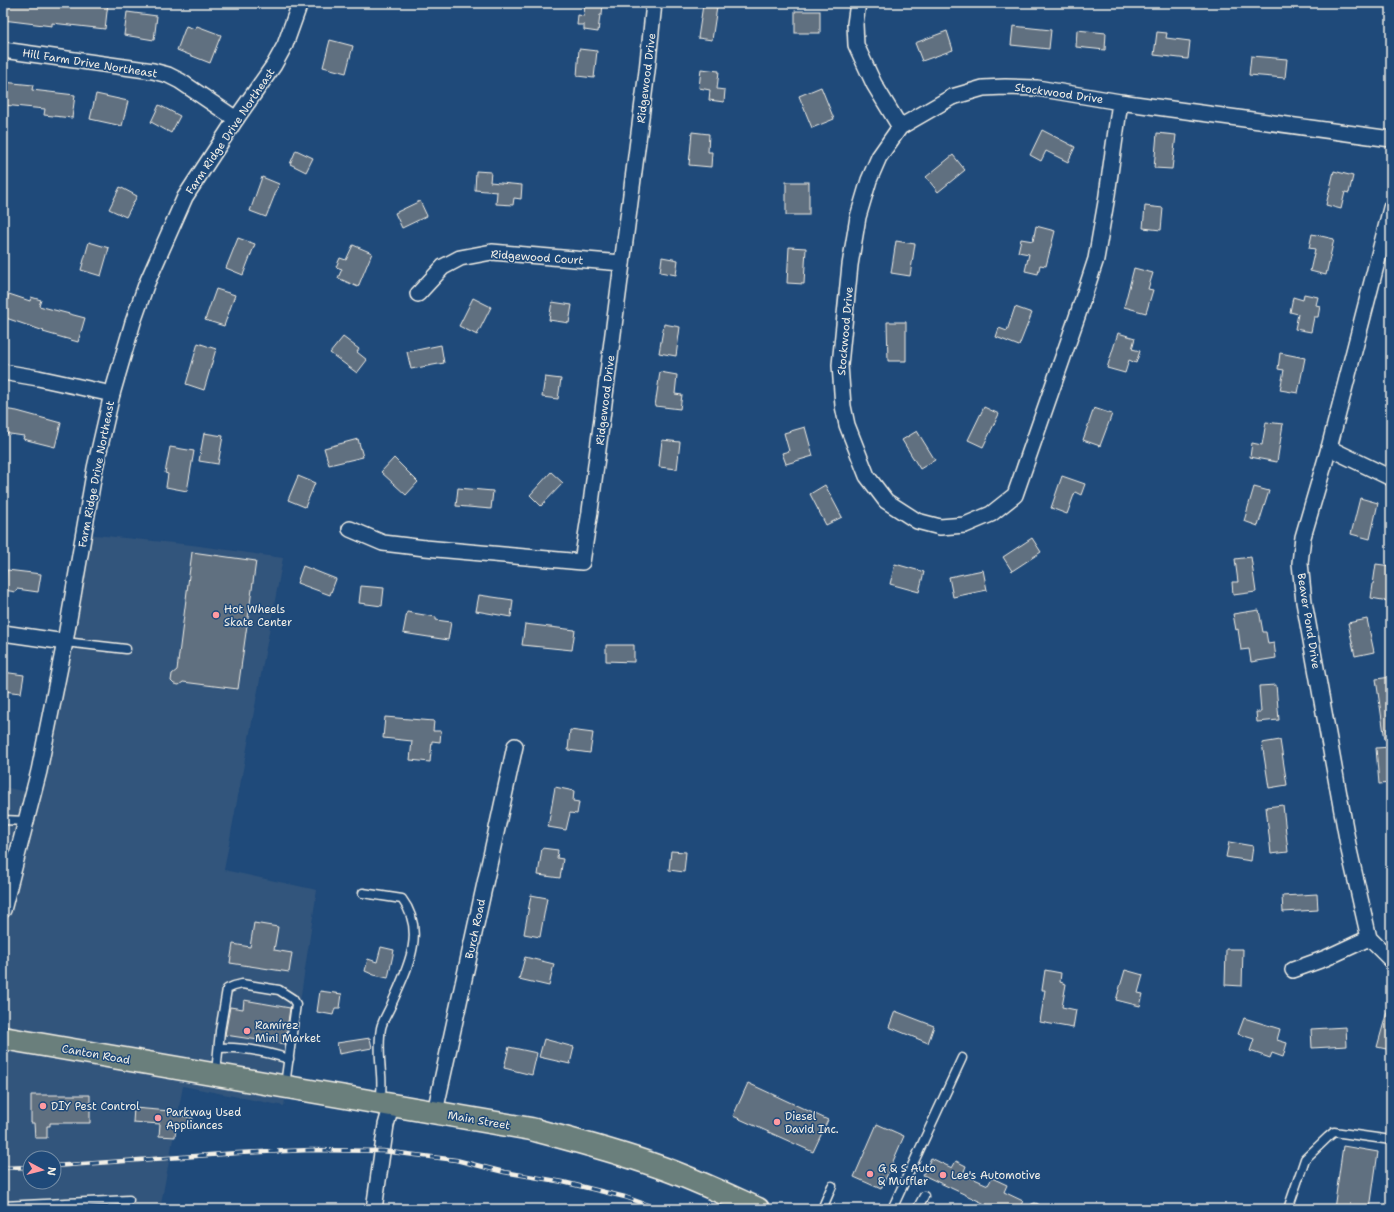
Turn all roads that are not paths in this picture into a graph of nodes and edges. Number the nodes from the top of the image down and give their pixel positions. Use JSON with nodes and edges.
{"nodes":[{"id":1,"x":300,"y":3,"type":"edge"},
{"id":2,"x":654,"y":3,"type":"edge"},
{"id":3,"x":858,"y":3,"type":"edge"},
{"id":4,"x":3,"y":50,"type":"edge"},
{"id":5,"x":1120,"y":102,"type":"junction"},
{"id":6,"x":236,"y":119,"type":"junction"},
{"id":7,"x":900,"y":127,"type":"junction"},
{"id":8,"x":1391,"y":139,"type":"edge"},
{"id":9,"x":1391,"y":208,"type":"edge"},
{"id":10,"x":622,"y":263,"type":"junction"},
{"id":11,"x":418,"y":294,"type":"dead end"},
{"id":12,"x":3,"y":372,"type":"edge"},
{"id":13,"x":112,"y":394,"type":"junction"},
{"id":14,"x":1329,"y":448,"type":"junction"},
{"id":15,"x":1391,"y":478,"type":"edge"},
{"id":16,"x":350,"y":529,"type":"dead end"},
{"id":17,"x":3,"y":633,"type":"edge"},
{"id":18,"x":65,"y":642,"type":"junction"},
{"id":19,"x":126,"y":649,"type":"dead end"},
{"id":20,"x":514,"y":746,"type":"dead end"},
{"id":21,"x":3,"y":820,"type":"edge"},
{"id":22,"x":26,"y":821,"type":"junction"},
{"id":23,"x":6,"y":887,"type":"edge"},
{"id":24,"x":363,"y":893,"type":"dead end"},
{"id":25,"x":3,"y":910,"type":"edge"},
{"id":26,"x":1369,"y":938,"type":"junction"},
{"id":27,"x":1391,"y":960,"type":"edge"},
{"id":28,"x":1293,"y":970,"type":"dead end"},
{"id":29,"x":3,"y":1038,"type":"edge"},
{"id":30,"x":219,"y":1048,"type":"junction"},
{"id":31,"x":962,"y":1058,"type":"dead end"},
{"id":32,"x":289,"y":1059,"type":"junction"},
{"id":33,"x":189,"y":1070,"type":"joint"},
{"id":34,"x":216,"y":1074,"type":"junction"},
{"id":35,"x":284,"y":1086,"type":"junction"},
{"id":36,"x":386,"y":1103,"type":"junction"},
{"id":37,"x":435,"y":1112,"type":"junction"},
{"id":38,"x":1391,"y":1140,"type":"edge"},
{"id":39,"x":832,"y":1186,"type":"dead end"},
{"id":40,"x":924,"y":1196,"type":"dead end"},
{"id":41,"x":129,"y":1200,"type":"dead end"},
{"id":42,"x":3,"y":1206,"type":"edge"},
{"id":43,"x":374,"y":1209,"type":"edge"},
{"id":44,"x":758,"y":1209,"type":"edge"},
{"id":45,"x":822,"y":1209,"type":"edge"},
{"id":46,"x":892,"y":1209,"type":"edge"},
{"id":47,"x":917,"y":1209,"type":"edge"},
{"id":48,"x":1288,"y":1209,"type":"edge"}],
"edges":[{"from":1,"to":6,"type":"street","name":"Farm Ridge Drive Northeast"},
{"from":2,"to":10,"type":"street","name":"Ridgewood Drive"},
{"from":3,"to":7,"type":"street"},
{"from":4,"to":6,"type":"street","name":"Hill Farm Drive Northeast"},
{"from":5,"to":7,"type":"street","name":"Stockwood Drive"},
{"from":5,"to":7,"type":"street","name":"Stockwood Drive"},
{"from":5,"to":8,"type":"street","name":"Stockwood Drive"},
{"from":6,"to":13,"type":"street","name":"Farm Ridge Drive Northeast"},
{"from":9,"to":14,"type":"street","name":"Beaver Pond Drive"},
{"from":10,"to":11,"type":"street","name":"Ridgewood Court"},
{"from":10,"to":16,"type":"street","name":"Ridgewood Drive"},
{"from":12,"to":13,"type":"street"},
{"from":13,"to":18,"type":"street","name":"Farm Ridge Drive Northeast"},
{"from":14,"to":15,"type":"street"},
{"from":14,"to":26,"type":"street","name":"Beaver Pond Drive"},
{"from":17,"to":18,"type":"street"},
{"from":18,"to":19,"type":"lane"},
{"from":18,"to":22,"type":"street","name":"Farm Ridge Drive Northeast"},
{"from":20,"to":37,"type":"street","name":"Burch Road"},
{"from":21,"to":22,"type":"lane"},
{"from":22,"to":23,"type":"street","name":"Farm Ridge Drive Northeast"},
{"from":23,"to":25,"type":"street","name":"Farm Ridge Drive Northeast"},
{"from":24,"to":36,"type":"lane"},
{"from":26,"to":27,"type":"street"},
{"from":26,"to":28,"type":"street"},
{"from":29,"to":33,"type":"main road","name":"Canton Road"},
{"from":30,"to":32,"type":"lane"},
{"from":30,"to":32,"type":"lane"},
{"from":30,"to":34,"type":"lane"},
{"from":31,"to":46,"type":"lane"},
{"from":32,"to":35,"type":"lane"},
{"from":33,"to":34,"type":"main road","name":"Main Street"},
{"from":34,"to":35,"type":"main road","name":"Main Street"},
{"from":35,"to":36,"type":"main road","name":"Main Street"},
{"from":36,"to":37,"type":"main road","name":"Main Street"},
{"from":36,"to":43,"type":"street"},
{"from":37,"to":44,"type":"main road","name":"Main Street"},
{"from":38,"to":48,"type":"lane"},
{"from":39,"to":45,"type":"lane"},
{"from":40,"to":47,"type":"lane"},
{"from":41,"to":42,"type":"lane"}]}
